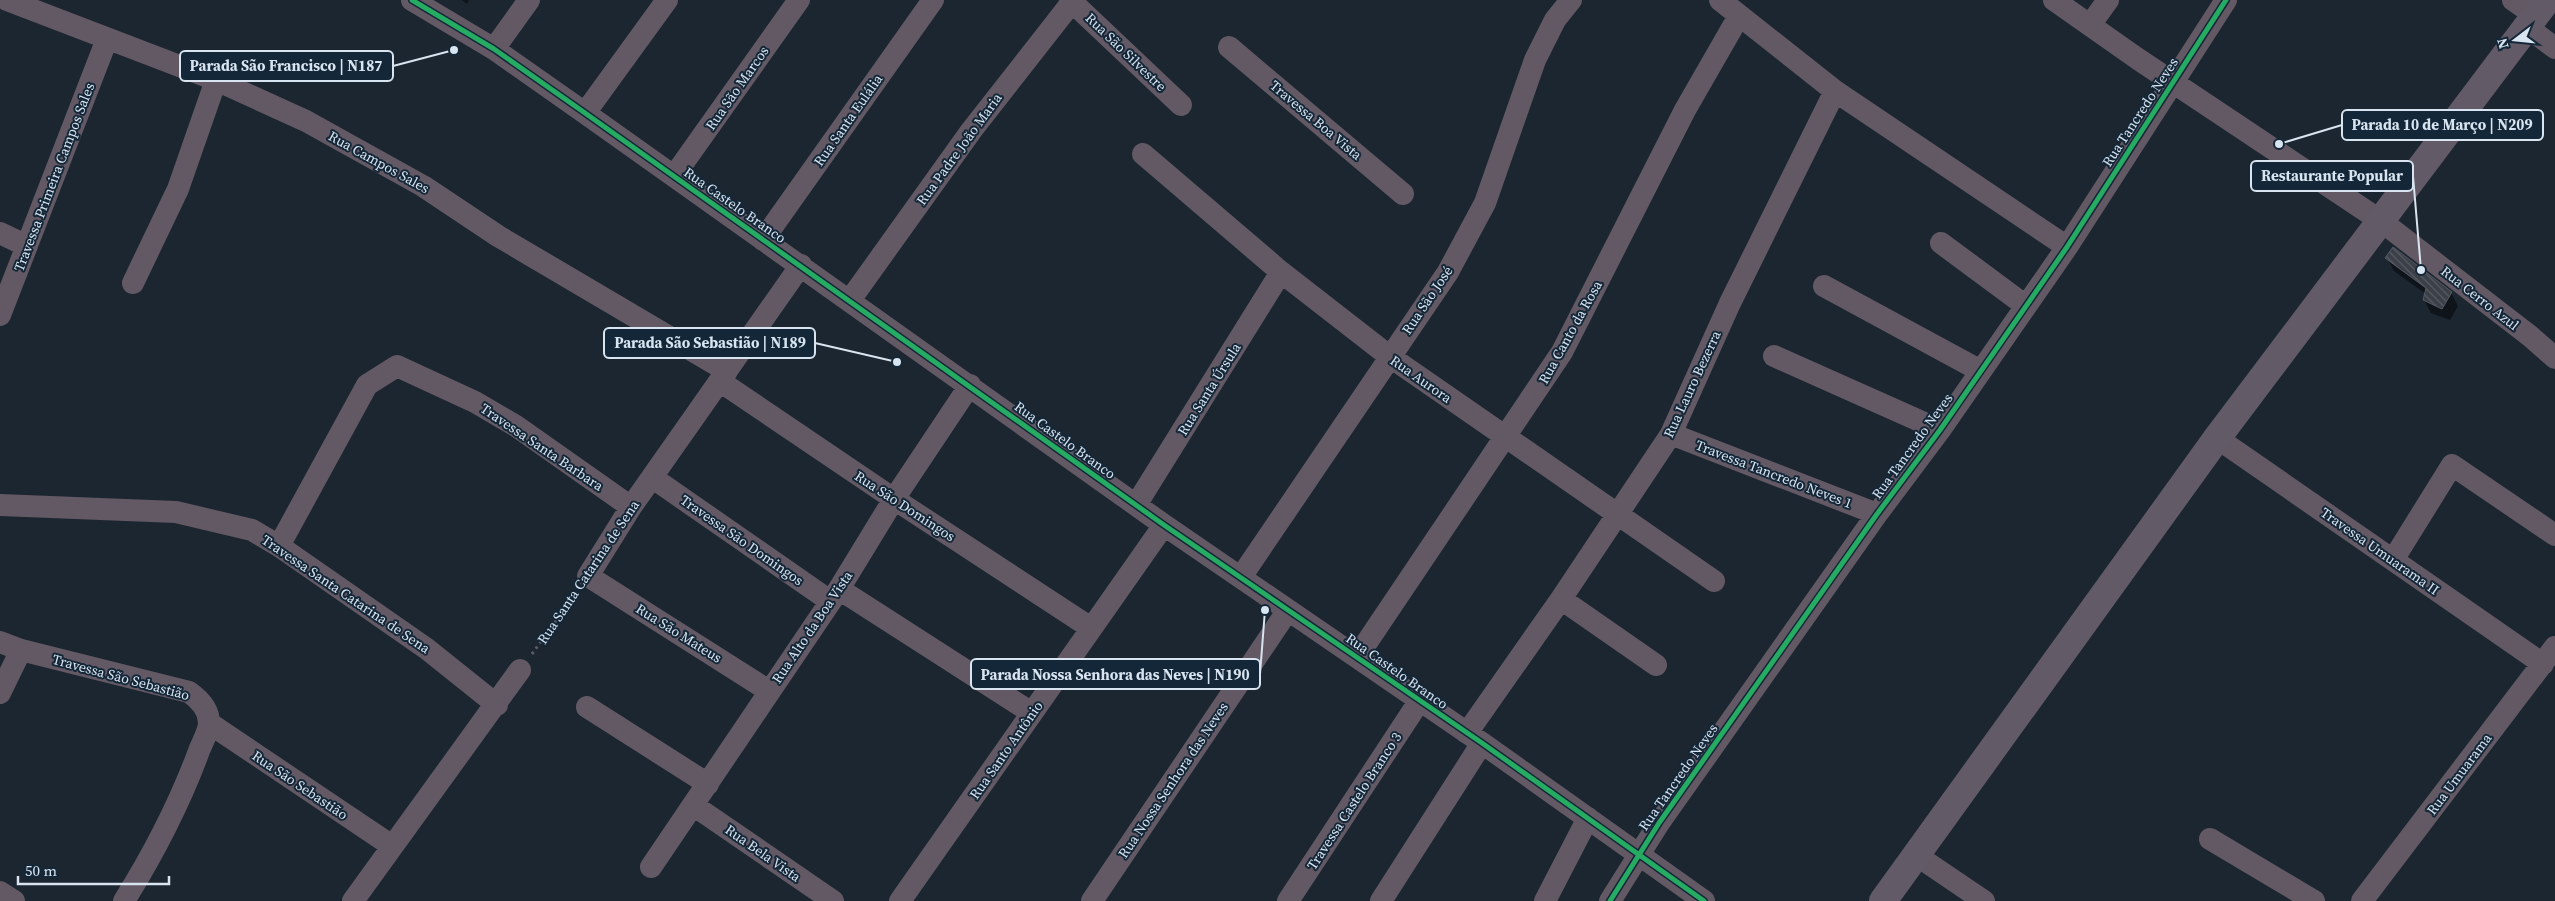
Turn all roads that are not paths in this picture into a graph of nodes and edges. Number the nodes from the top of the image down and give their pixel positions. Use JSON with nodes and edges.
{"nodes":[{"id":1,"x":7,"y":0,"type":"edge"},
{"id":2,"x":412,"y":0,"type":"edge"},
{"id":3,"x":529,"y":0,"type":"edge"},
{"id":4,"x":666,"y":0,"type":"edge"},
{"id":5,"x":799,"y":0,"type":"edge"},
{"id":6,"x":933,"y":0,"type":"edge"},
{"id":7,"x":1571,"y":0,"type":"edge"},
{"id":8,"x":1720,"y":0,"type":"edge"},
{"id":9,"x":2054,"y":0,"type":"edge"},
{"id":10,"x":2108,"y":0,"type":"edge"},
{"id":11,"x":2226,"y":0,"type":"edge"},
{"id":12,"x":2513,"y":0,"type":"edge"},
{"id":13,"x":1071,"y":1,"type":"edge"},
{"id":14,"x":2537,"y":14,"type":"edge"},
{"id":15,"x":1739,"y":16,"type":"junction"},
{"id":16,"x":2090,"y":25,"type":"junction"},
{"id":17,"x":107,"y":39,"type":"junction"},
{"id":18,"x":1228,"y":46,"type":"dead end"},
{"id":19,"x":2555,"y":48,"type":"edge"},
{"id":20,"x":494,"y":49,"type":"junction"},
{"id":21,"x":216,"y":80,"type":"junction"},
{"id":22,"x":2173,"y":82,"type":"junction"},
{"id":23,"x":1835,"y":91,"type":"junction"},
{"id":24,"x":1181,"y":105,"type":"dead end"},
{"id":25,"x":585,"y":113,"type":"junction"},
{"id":26,"x":1144,"y":154,"type":"dead end"},
{"id":27,"x":674,"y":176,"type":"junction"},
{"id":28,"x":1403,"y":194,"type":"dead end"},
{"id":29,"x":2381,"y":221,"type":"junction"},
{"id":30,"x":0,"y":233,"type":"edge"},
{"id":31,"x":763,"y":240,"type":"junction"},
{"id":32,"x":1941,"y":244,"type":"dead end"},
{"id":33,"x":27,"y":246,"type":"junction"},
{"id":34,"x":2067,"y":247,"type":"junction"},
{"id":35,"x":801,"y":265,"type":"junction"},
{"id":36,"x":1281,"y":272,"type":"junction"},
{"id":37,"x":133,"y":283,"type":"dead end"},
{"id":38,"x":1824,"y":286,"type":"dead end"},
{"id":39,"x":850,"y":300,"type":"junction"},
{"id":40,"x":2026,"y":306,"type":"junction"},
{"id":41,"x":0,"y":315,"type":"edge"},
{"id":42,"x":1389,"y":356,"type":"junction"},
{"id":43,"x":1774,"y":356,"type":"dead end"},
{"id":44,"x":2555,"y":358,"type":"edge"},
{"id":45,"x":1979,"y":370,"type":"junction"},
{"id":46,"x":724,"y":376,"type":"junction"},
{"id":47,"x":970,"y":385,"type":"junction"},
{"id":48,"x":1940,"y":430,"type":"junction"},
{"id":49,"x":1670,"y":434,"type":"junction"},
{"id":50,"x":2217,"y":438,"type":"junction"},
{"id":51,"x":1506,"y":439,"type":"junction"},
{"id":52,"x":653,"y":478,"type":"junction"},
{"id":53,"x":894,"y":499,"type":"junction"},
{"id":54,"x":0,"y":505,"type":"edge"},
{"id":55,"x":1136,"y":505,"type":"junction"},
{"id":56,"x":631,"y":507,"type":"junction"},
{"id":57,"x":1877,"y":514,"type":"junction"},
{"id":58,"x":1617,"y":516,"type":"junction"},
{"id":59,"x":1164,"y":525,"type":"junction"},
{"id":60,"x":2555,"y":535,"type":"edge"},
{"id":61,"x":279,"y":546,"type":"junction"},
{"id":62,"x":2393,"y":560,"type":"junction"},
{"id":63,"x":588,"y":576,"type":"joint"},
{"id":64,"x":1241,"y":577,"type":"junction"},
{"id":65,"x":1714,"y":581,"type":"dead end"},
{"id":66,"x":834,"y":595,"type":"junction"},
{"id":67,"x":1561,"y":598,"type":"junction"},
{"id":68,"x":1288,"y":610,"type":"junction"},
{"id":69,"x":1091,"y":628,"type":"junction"},
{"id":70,"x":10,"y":646,"type":"edge"},
{"id":71,"x":2549,"y":656,"type":"edge"},
{"id":72,"x":1357,"y":657,"type":"junction"},
{"id":73,"x":1656,"y":665,"type":"dead end"},
{"id":74,"x":520,"y":670,"type":"road end"},
{"id":75,"x":769,"y":691,"type":"junction"},
{"id":76,"x":0,"y":693,"type":"edge"},
{"id":77,"x":1420,"y":700,"type":"junction"},
{"id":78,"x":497,"y":705,"type":"junction"},
{"id":79,"x":587,"y":707,"type":"dead end"},
{"id":80,"x":1032,"y":713,"type":"junction"},
{"id":81,"x":209,"y":723,"type":"junction"},
{"id":82,"x":1474,"y":738,"type":"junction"},
{"id":83,"x":708,"y":784,"type":"junction"},
{"id":84,"x":693,"y":804,"type":"junction"},
{"id":85,"x":1588,"y":818,"type":"junction"},
{"id":86,"x":2210,"y":839,"type":"dead end"},
{"id":87,"x":392,"y":846,"type":"junction"},
{"id":88,"x":1639,"y":854,"type":"junction"},
{"id":89,"x":1916,"y":855,"type":"junction"},
{"id":90,"x":651,"y":867,"type":"dead end"},
{"id":91,"x":0,"y":892,"type":"edge"},
{"id":92,"x":14,"y":901,"type":"edge"},
{"id":93,"x":124,"y":901,"type":"edge"},
{"id":94,"x":353,"y":901,"type":"edge"},
{"id":95,"x":833,"y":901,"type":"edge"},
{"id":96,"x":900,"y":901,"type":"edge"},
{"id":97,"x":1092,"y":901,"type":"edge"},
{"id":98,"x":1288,"y":901,"type":"edge"},
{"id":99,"x":1380,"y":901,"type":"edge"},
{"id":100,"x":1545,"y":901,"type":"edge"},
{"id":101,"x":1610,"y":901,"type":"edge"},
{"id":102,"x":1704,"y":901,"type":"edge"},
{"id":103,"x":1883,"y":901,"type":"edge"},
{"id":104,"x":1984,"y":901,"type":"edge"},
{"id":105,"x":2314,"y":901,"type":"edge"},
{"id":106,"x":2362,"y":901,"type":"edge"}],
"edges":[{"from":1,"to":17,"type":"street","name":"Rua Campos Sales"},
{"from":2,"to":20,"type":"street","name":"Rua Castelo Branco"},
{"from":3,"to":20,"type":"street"},
{"from":4,"to":25,"type":"street"},
{"from":5,"to":27,"type":"street","name":"Rua São Marcos"},
{"from":6,"to":31,"type":"street","name":"Rua Santa Eulália"},
{"from":7,"to":42,"type":"street","name":"Rua São José"},
{"from":8,"to":15,"type":"street"},
{"from":9,"to":16,"type":"street","name":"Rua Cerro Azul"},
{"from":10,"to":16,"type":"street"},
{"from":11,"to":22,"type":"street","name":"Rua Tancredo Neves"},
{"from":12,"to":14,"type":"street"},
{"from":13,"to":24,"type":"street","name":"Rua São Silvestre"},
{"from":13,"to":39,"type":"street","name":"Rua Padre João Maria"},
{"from":14,"to":19,"type":"street"},
{"from":14,"to":29,"type":"main road"},
{"from":15,"to":23,"type":"street"},
{"from":15,"to":51,"type":"street","name":"Rua Canto da Rosa"},
{"from":16,"to":22,"type":"street","name":"Rua Cerro Azul"},
{"from":17,"to":21,"type":"street","name":"Rua Campos Sales"},
{"from":17,"to":33,"type":"street","name":"Travessa Primeira Campos Sales"},
{"from":18,"to":28,"type":"street","name":"Travessa Boa Vista"},
{"from":20,"to":25,"type":"street","name":"Rua Castelo Branco"},
{"from":21,"to":37,"type":"street"},
{"from":21,"to":46,"type":"street","name":"Rua Campos Sales"},
{"from":22,"to":29,"type":"street","name":"Rua Cerro Azul"},
{"from":22,"to":34,"type":"street","name":"Rua Tancredo Neves"},
{"from":23,"to":34,"type":"street"},
{"from":23,"to":49,"type":"street","name":"Rua Lauro Bezerra"},
{"from":25,"to":27,"type":"street","name":"Rua Castelo Branco"},
{"from":26,"to":36,"type":"street","name":"Rua Aurora"},
{"from":27,"to":31,"type":"street","name":"Rua Castelo Branco"},
{"from":29,"to":44,"type":"street","name":"Rua Cerro Azul"},
{"from":29,"to":50,"type":"main road"},
{"from":30,"to":33,"type":"street"},
{"from":31,"to":35,"type":"street","name":"Rua Castelo Branco"},
{"from":32,"to":40,"type":"street"},
{"from":33,"to":41,"type":"street","name":"Travessa Primeira Campos Sales"},
{"from":34,"to":40,"type":"street","name":"Rua Tancredo Neves"},
{"from":35,"to":39,"type":"street","name":"Rua Castelo Branco"},
{"from":35,"to":46,"type":"street","name":"Rua Santa Catarina de Sena"},
{"from":36,"to":42,"type":"street","name":"Rua Aurora"},
{"from":36,"to":55,"type":"street","name":"Rua Santa Úrsula"},
{"from":38,"to":45,"type":"street"},
{"from":39,"to":47,"type":"street","name":"Rua Castelo Branco"},
{"from":40,"to":45,"type":"street","name":"Rua Tancredo Neves"},
{"from":42,"to":51,"type":"street","name":"Rua Aurora"},
{"from":42,"to":64,"type":"street","name":"Rua São José"},
{"from":43,"to":48,"type":"street"},
{"from":45,"to":48,"type":"street","name":"Rua Tancredo Neves"},
{"from":46,"to":52,"type":"street","name":"Rua Santa Catarina de Sena"},
{"from":46,"to":53,"type":"street","name":"Rua São Domingos"},
{"from":47,"to":53,"type":"street","name":"Rua Alto da Boa Vista"},
{"from":47,"to":55,"type":"street","name":"Rua Castelo Branco"},
{"from":48,"to":57,"type":"street","name":"Rua Tancredo Neves"},
{"from":49,"to":57,"type":"street","name":"Travessa Tancredo Neves 1"},
{"from":49,"to":58,"type":"street","name":"Rua Lauro Bezerra"},
{"from":50,"to":62,"type":"street","name":"Travessa Umuarama II"},
{"from":50,"to":89,"type":"main road"},
{"from":51,"to":58,"type":"street","name":"Rua Aurora"},
{"from":51,"to":72,"type":"street","name":"Rua Canto da Rosa"},
{"from":52,"to":56,"type":"street","name":"Rua Santa Catarina de Sena"},
{"from":52,"to":66,"type":"street","name":"Travessa São Domingos"},
{"from":53,"to":66,"type":"street","name":"Rua Alto da Boa Vista"},
{"from":53,"to":69,"type":"street","name":"Rua São Domingos"},
{"from":54,"to":61,"type":"street","name":"Travessa Santa Catarina de Sena"},
{"from":55,"to":59,"type":"street","name":"Rua Castelo Branco"},
{"from":56,"to":61,"type":"street","name":"Travessa Santa Barbara"},
{"from":56,"to":63,"type":"street","name":"Rua Santa Catarina de Sena"},
{"from":57,"to":88,"type":"street","name":"Rua Tancredo Neves"},
{"from":58,"to":65,"type":"street","name":"Rua Aurora"},
{"from":58,"to":67,"type":"street","name":"Rua Lauro Bezerra"},
{"from":59,"to":64,"type":"street","name":"Rua Castelo Branco"},
{"from":59,"to":69,"type":"street","name":"Rua Santo Antônio"},
{"from":60,"to":62,"type":"street"},
{"from":61,"to":78,"type":"street","name":"Travessa Santa Catarina de Sena"},
{"from":62,"to":71,"type":"street","name":"Travessa Umuarama II"},
{"from":63,"to":75,"type":"street","name":"Rua São Mateus"},
{"from":64,"to":68,"type":"street","name":"Rua Castelo Branco"},
{"from":66,"to":75,"type":"street","name":"Rua Alto da Boa Vista"},
{"from":66,"to":80,"type":"street","name":"Travessa São Domingos"},
{"from":67,"to":73,"type":"street"},
{"from":67,"to":82,"type":"street","name":"Rua Lauro Bezerra"},
{"from":68,"to":72,"type":"street","name":"Rua Castelo Branco"},
{"from":68,"to":97,"type":"street","name":"Rua Nossa Senhora das Neves"},
{"from":69,"to":80,"type":"street","name":"Rua Santo Antônio"},
{"from":70,"to":76,"type":"street"},
{"from":70,"to":81,"type":"street","name":"Travessa São Sebastião"},
{"from":71,"to":106,"type":"street","name":"Rua Umuarama"},
{"from":72,"to":77,"type":"street","name":"Rua Castelo Branco"},
{"from":74,"to":78,"type":"street"},
{"from":75,"to":83,"type":"street","name":"Rua Alto da Boa Vista"},
{"from":77,"to":82,"type":"street","name":"Rua Castelo Branco"},
{"from":77,"to":98,"type":"street","name":"Travessa Castelo Branco 3"},
{"from":78,"to":87,"type":"street"},
{"from":79,"to":83,"type":"street"},
{"from":80,"to":96,"type":"street","name":"Rua Santo Antônio"},
{"from":81,"to":87,"type":"street","name":"Rua São Sebastião"},
{"from":81,"to":93,"type":"street"},
{"from":82,"to":85,"type":"street","name":"Rua Castelo Branco"},
{"from":82,"to":99,"type":"street","name":"Rua Lauro Bezerra"},
{"from":83,"to":84,"type":"street","name":"Rua Alto da Boa Vista"},
{"from":84,"to":90,"type":"street","name":"Rua Alto da Boa Vista"},
{"from":84,"to":95,"type":"street","name":"Rua Bela Vista"},
{"from":85,"to":88,"type":"street","name":"Rua Castelo Branco"},
{"from":85,"to":100,"type":"street"},
{"from":86,"to":105,"type":"street"},
{"from":87,"to":94,"type":"street"},
{"from":88,"to":101,"type":"street","name":"Rua Tancredo Neves"},
{"from":88,"to":102,"type":"street","name":"Rua Castelo Branco"},
{"from":89,"to":103,"type":"main road"},
{"from":89,"to":104,"type":"street"},
{"from":91,"to":92,"type":"street"}]}
